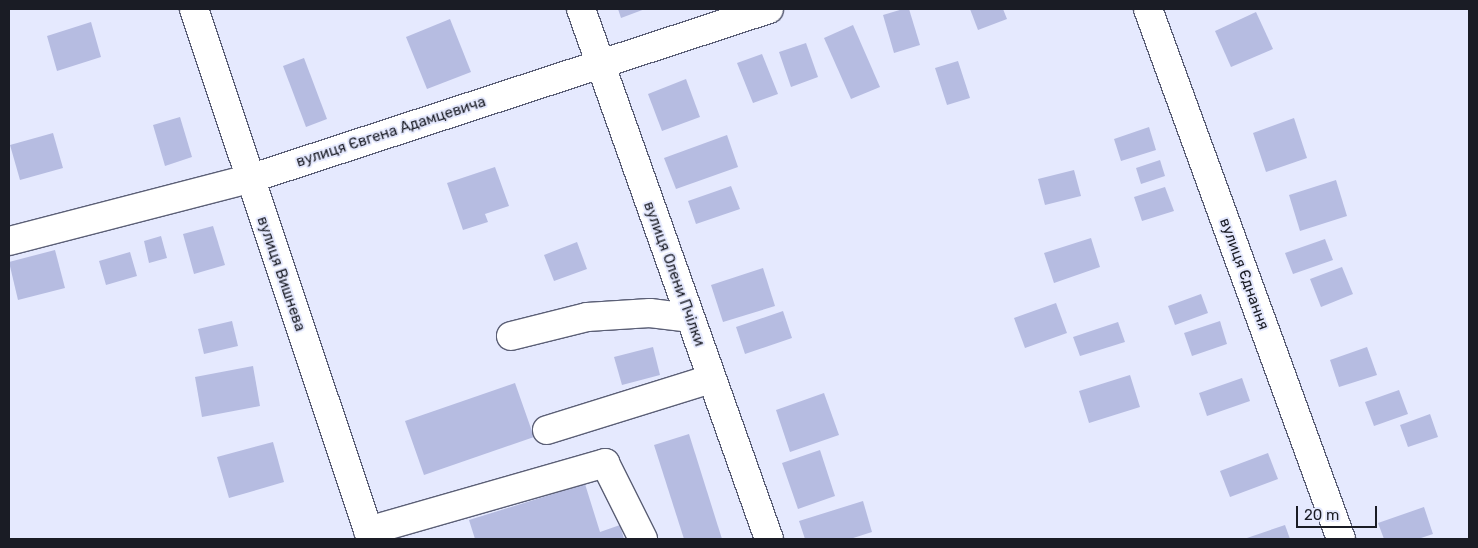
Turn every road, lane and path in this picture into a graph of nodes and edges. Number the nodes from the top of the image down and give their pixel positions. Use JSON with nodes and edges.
{"nodes":[{"id":1,"x":194,"y":9,"type":"edge"},
{"id":2,"x":580,"y":9,"type":"edge"},
{"id":3,"x":769,"y":9,"type":"edge"},
{"id":4,"x":1148,"y":9,"type":"edge"},
{"id":5,"x":599,"y":66,"type":"junction"},
{"id":6,"x":249,"y":179,"type":"junction"},
{"id":7,"x":9,"y":241,"type":"edge"},
{"id":8,"x":690,"y":318,"type":"junction"},
{"id":9,"x":511,"y":336,"type":"dead end"},
{"id":10,"x":712,"y":379,"type":"junction"},
{"id":11,"x":547,"y":430,"type":"dead end"},
{"id":12,"x":370,"y":535,"type":"edge"},
{"id":13,"x":643,"y":539,"type":"edge"},
{"id":14,"x":769,"y":539,"type":"edge"},
{"id":15,"x":1340,"y":539,"type":"edge"}],
"edges":[{"from":1,"to":6,"type":"street","name":"вулиця Вишнева"},
{"from":2,"to":5,"type":"street","name":"вулиця Олени Пчілки"},
{"from":3,"to":5,"type":"street","name":"вулиця Євгена Адамцевича"},
{"from":4,"to":15,"type":"street","name":"вулиця Єднання"},
{"from":5,"to":6,"type":"street","name":"вулиця Євгена Адамцевича"},
{"from":5,"to":8,"type":"street","name":"вулиця Олени Пчілки"},
{"from":6,"to":7,"type":"street","name":"вулиця Євгена Адамцевича"},
{"from":6,"to":12,"type":"street","name":"вулиця Вишнева"},
{"from":8,"to":9,"type":"street"},
{"from":8,"to":10,"type":"street","name":"вулиця Олени Пчілки"},
{"from":10,"to":11,"type":"street"},
{"from":10,"to":14,"type":"street","name":"вулиця Олени Пчілки"},
{"from":12,"to":13,"type":"street"}]}
